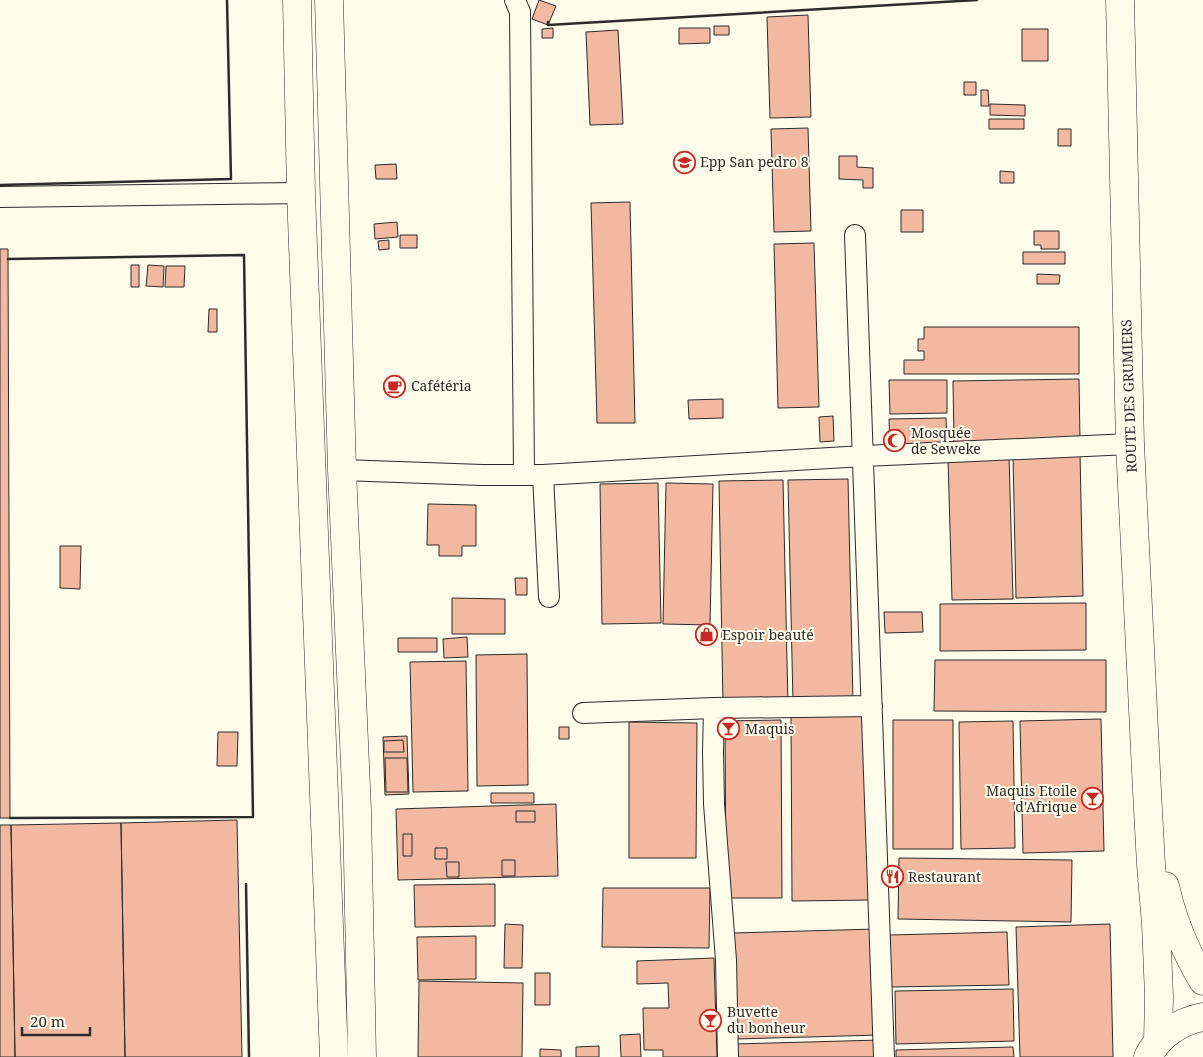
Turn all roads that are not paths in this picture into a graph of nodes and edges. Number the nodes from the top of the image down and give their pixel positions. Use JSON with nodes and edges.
{"nodes":[{"id":1,"x":297,"y":0,"type":"edge"},
{"id":2,"x":330,"y":0,"type":"edge"},
{"id":3,"x":515,"y":0,"type":"edge"},
{"id":4,"x":1120,"y":0,"type":"edge"},
{"id":5,"x":301,"y":193,"type":"junction"},
{"id":6,"x":0,"y":197,"type":"edge"},
{"id":7,"x":855,"y":235,"type":"dead end"},
{"id":8,"x":1130,"y":444,"type":"junction"},
{"id":9,"x":864,"y":456,"type":"junction"},
{"id":10,"x":342,"y":470,"type":"junction"},
{"id":11,"x":534,"y":474,"type":"junction"},
{"id":12,"x":549,"y":597,"type":"dead end"},
{"id":13,"x":872,"y":706,"type":"junction"},
{"id":14,"x":714,"y":708,"type":"junction"},
{"id":15,"x":583,"y":713,"type":"dead end"},
{"id":16,"x":1147,"y":791,"type":"junction"},
{"id":17,"x":1203,"y":981,"type":"edge"},
{"id":18,"x":1203,"y":1017,"type":"edge"},
{"id":19,"x":1153,"y":1049,"type":"edge"},
{"id":20,"x":334,"y":1057,"type":"edge"},
{"id":21,"x":362,"y":1057,"type":"edge"},
{"id":22,"x":728,"y":1057,"type":"edge"},
{"id":23,"x":884,"y":1057,"type":"edge"}],
"edges":[{"from":1,"to":5,"type":"main road"},
{"from":2,"to":10,"type":"main road"},
{"from":3,"to":11,"type":"street"},
{"from":4,"to":8,"type":"main road","name":"ROUTE DES GRUMIERS"},
{"from":5,"to":6,"type":"street"},
{"from":5,"to":20,"type":"main road"},
{"from":7,"to":9,"type":"street"},
{"from":8,"to":9,"type":"street"},
{"from":8,"to":16,"type":"main road","name":"ROUTE DES GRUMIERS"},
{"from":9,"to":11,"type":"street"},
{"from":9,"to":13,"type":"street"},
{"from":10,"to":11,"type":"street"},
{"from":10,"to":21,"type":"main road"},
{"from":11,"to":12,"type":"street"},
{"from":13,"to":14,"type":"street"},
{"from":13,"to":23,"type":"street"},
{"from":14,"to":15,"type":"street"},
{"from":14,"to":22,"type":"street"},
{"from":16,"to":17,"type":"main road"},
{"from":16,"to":19,"type":"main road"},
{"from":18,"to":19,"type":"main road"}]}
